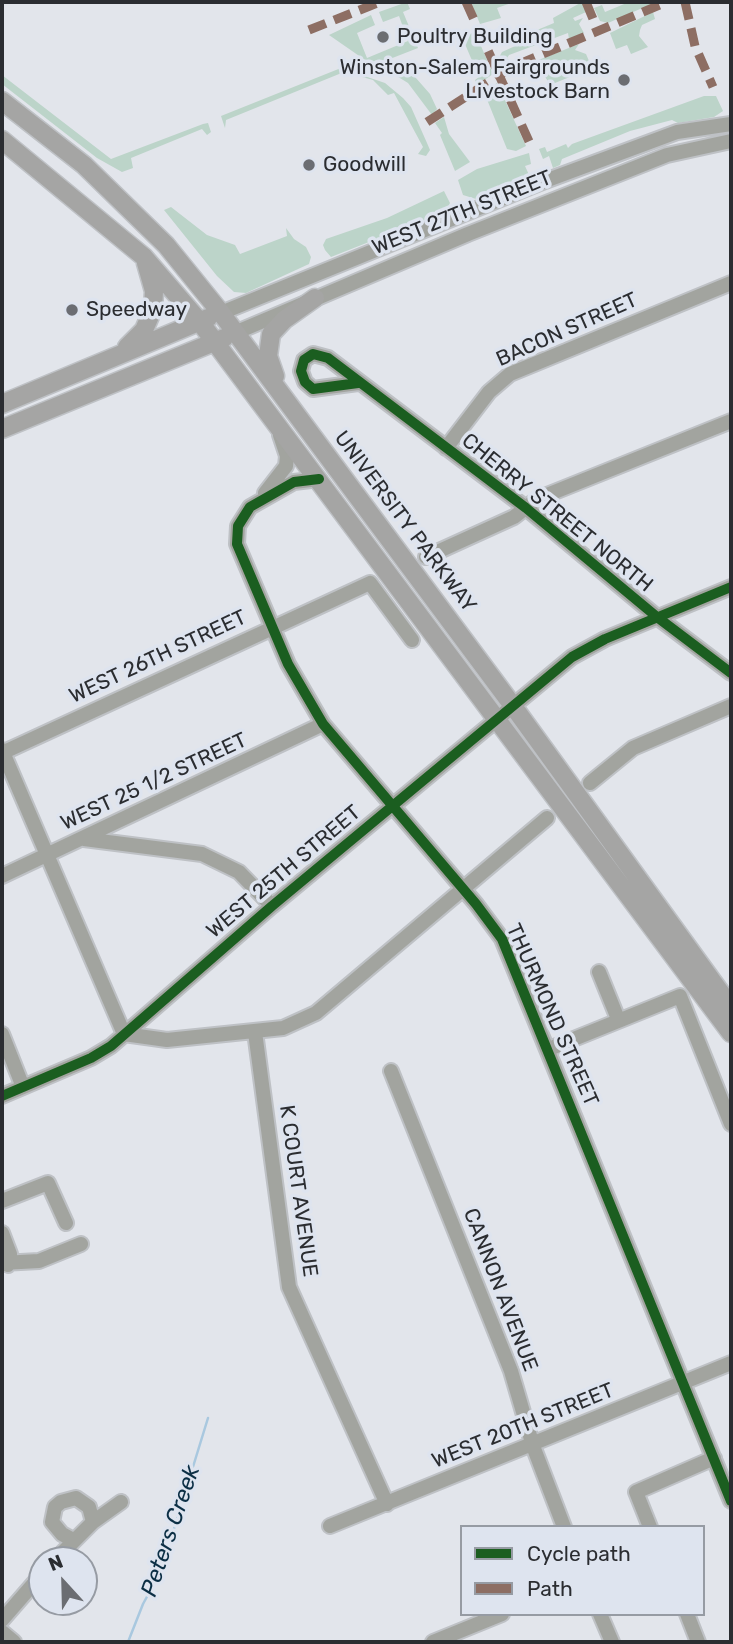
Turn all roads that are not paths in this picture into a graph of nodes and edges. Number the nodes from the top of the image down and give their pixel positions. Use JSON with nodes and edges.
{"nodes":[{"id":1,"x":2,"y":101,"type":"edge"},
{"id":2,"x":731,"y":124,"type":"edge"},
{"id":3,"x":2,"y":140,"type":"edge"},
{"id":4,"x":731,"y":141,"type":"edge"},
{"id":5,"x":60,"y":146,"type":"junction"},
{"id":6,"x":41,"y":170,"type":"junction"},
{"id":7,"x":144,"y":257,"type":"junction"},
{"id":8,"x":731,"y":283,"type":"edge"},
{"id":9,"x":315,"y":298,"type":"junction"},
{"id":10,"x":221,"y":313,"type":"junction"},
{"id":11,"x":200,"y":322,"type":"junction"},
{"id":12,"x":237,"y":332,"type":"junction"},
{"id":13,"x":215,"y":342,"type":"junction"},
{"id":14,"x":118,"y":353,"type":"junction"},
{"id":15,"x":73,"y":373,"type":"junction"},
{"id":16,"x":358,"y":383,"type":"dead end"},
{"id":17,"x":283,"y":396,"type":"junction"},
{"id":18,"x":80,"y":397,"type":"junction"},
{"id":19,"x":2,"y":404,"type":"edge"},
{"id":20,"x":276,"y":420,"type":"junction"},
{"id":21,"x":731,"y":421,"type":"edge"},
{"id":22,"x":2,"y":429,"type":"edge"},
{"id":23,"x":446,"y":448,"type":"junction"},
{"id":24,"x":319,"y":479,"type":"junction"},
{"id":25,"x":261,"y":498,"type":"junction"},
{"id":26,"x":526,"y":508,"type":"junction"},
{"id":27,"x":426,"y":556,"type":"dead end"},
{"id":28,"x":731,"y":587,"type":"edge"},
{"id":29,"x":657,"y":617,"type":"junction"},
{"id":30,"x":271,"y":627,"type":"junction"},
{"id":31,"x":412,"y":640,"type":"dead end"},
{"id":32,"x":731,"y":673,"type":"edge"},
{"id":33,"x":513,"y":706,"type":"junction"},
{"id":34,"x":731,"y":706,"type":"edge"},
{"id":35,"x":496,"y":721,"type":"junction"},
{"id":36,"x":323,"y":724,"type":"junction"},
{"id":37,"x":2,"y":751,"type":"edge"},
{"id":38,"x":590,"y":783,"type":"dead end"},
{"id":39,"x":392,"y":806,"type":"junction"},
{"id":40,"x":547,"y":818,"type":"dead end"},
{"id":41,"x":83,"y":839,"type":"junction"},
{"id":42,"x":48,"y":855,"type":"junction"},
{"id":43,"x":2,"y":876,"type":"edge"},
{"id":44,"x":464,"y":890,"type":"junction"},
{"id":45,"x":272,"y":906,"type":"junction"},
{"id":46,"x":599,"y":972,"type":"dead end"},
{"id":47,"x":731,"y":1007,"type":"edge"},
{"id":48,"x":618,"y":1019,"type":"junction"},
{"id":49,"x":256,"y":1032,"type":"junction"},
{"id":50,"x":731,"y":1033,"type":"edge"},
{"id":51,"x":2,"y":1034,"type":"edge"},
{"id":52,"x":124,"y":1034,"type":"junction"},
{"id":53,"x":548,"y":1049,"type":"junction"},
{"id":54,"x":391,"y":1070,"type":"dead end"},
{"id":55,"x":23,"y":1087,"type":"junction"},
{"id":56,"x":2,"y":1096,"type":"edge"},
{"id":57,"x":731,"y":1124,"type":"edge"},
{"id":58,"x":2,"y":1201,"type":"edge"},
{"id":59,"x":66,"y":1223,"type":"dead end"},
{"id":60,"x":2,"y":1233,"type":"edge"},
{"id":61,"x":82,"y":1244,"type":"dead end"},
{"id":62,"x":5,"y":1264,"type":"edge"},
{"id":63,"x":731,"y":1363,"type":"edge"},
{"id":64,"x":684,"y":1382,"type":"junction"},
{"id":65,"x":533,"y":1446,"type":"junction"},
{"id":66,"x":714,"y":1458,"type":"junction"},
{"id":67,"x":731,"y":1501,"type":"edge"},
{"id":68,"x":121,"y":1502,"type":"dead end"},
{"id":69,"x":387,"y":1504,"type":"junction"},
{"id":70,"x":93,"y":1522,"type":"junction"},
{"id":71,"x":563,"y":1525,"type":"edge"},
{"id":72,"x":649,"y":1525,"type":"edge"},
{"id":73,"x":330,"y":1526,"type":"dead end"},
{"id":74,"x":73,"y":1540,"type":"junction"},
{"id":75,"x":68,"y":1546,"type":"edge"},
{"id":76,"x":28,"y":1590,"type":"edge"},
{"id":77,"x":497,"y":1616,"type":"edge"},
{"id":78,"x":601,"y":1616,"type":"edge"},
{"id":79,"x":688,"y":1616,"type":"edge"},
{"id":80,"x":2,"y":1620,"type":"edge"},
{"id":81,"x":2,"y":1632,"type":"edge"},
{"id":82,"x":14,"y":1642,"type":"edge"},
{"id":83,"x":433,"y":1642,"type":"edge"},
{"id":84,"x":612,"y":1642,"type":"edge"},
{"id":85,"x":698,"y":1642,"type":"edge"}],
"edges":[{"from":1,"to":5,"type":"main road","name":"UNIVERSITY PARKWAY"},
{"from":2,"to":10,"type":"street","name":"WEST 27TH STREET"},
{"from":3,"to":6,"type":"main road","name":"UNIVERSITY PARKWAY"},
{"from":4,"to":9,"type":"street","name":"WEST 27TH STREET"},
{"from":5,"to":6,"type":"main road"},
{"from":5,"to":10,"type":"main road","name":"UNIVERSITY PARKWAY"},
{"from":6,"to":7,"type":"main road","name":"UNIVERSITY PARKWAY"},
{"from":7,"to":11,"type":"main road","name":"UNIVERSITY PARKWAY"},
{"from":7,"to":14,"type":"main road"},
{"from":8,"to":23,"type":"street","name":"BACON STREET"},
{"from":9,"to":12,"type":"street","name":"WEST 27TH STREET"},
{"from":9,"to":17,"type":"main road"},
{"from":10,"to":11,"type":"main road"},
{"from":10,"to":12,"type":"main road","name":"UNIVERSITY PARKWAY"},
{"from":11,"to":13,"type":"main road","name":"UNIVERSITY PARKWAY"},
{"from":11,"to":14,"type":"main road"},
{"from":12,"to":13,"type":"main road","name":"WEST 27TH STREET"},
{"from":12,"to":17,"type":"main road","name":"UNIVERSITY PARKWAY"},
{"from":13,"to":18,"type":"main road","name":"WEST 27TH STREET"},
{"from":13,"to":20,"type":"main road","name":"UNIVERSITY PARKWAY"},
{"from":14,"to":15,"type":"main road"},
{"from":15,"to":18,"type":"main road"},
{"from":15,"to":19,"type":"main road"},
{"from":16,"to":23,"type":"street","name":"CHERRY STREET NORTH"},
{"from":17,"to":33,"type":"main road","name":"UNIVERSITY PARKWAY"},
{"from":18,"to":22,"type":"main road","name":"WEST 27TH STREET"},
{"from":20,"to":24,"type":"main road","name":"UNIVERSITY PARKWAY"},
{"from":20,"to":25,"type":"street","name":"THURMOND STREET"},
{"from":21,"to":26,"type":"street"},
{"from":23,"to":26,"type":"street","name":"CHERRY STREET NORTH"},
{"from":24,"to":25,"type":"street","name":"THURMOND STREET"},
{"from":24,"to":35,"type":"main road","name":"UNIVERSITY PARKWAY"},
{"from":25,"to":30,"type":"street","name":"THURMOND STREET"},
{"from":26,"to":27,"type":"street"},
{"from":26,"to":29,"type":"street","name":"CHERRY STREET NORTH"},
{"from":28,"to":29,"type":"street","name":"WEST 25TH STREET"},
{"from":29,"to":32,"type":"street","name":"CHERRY STREET NORTH"},
{"from":29,"to":33,"type":"street","name":"WEST 25TH STREET"},
{"from":30,"to":31,"type":"street","name":"WEST 26TH STREET"},
{"from":30,"to":36,"type":"street","name":"THURMOND STREET"},
{"from":30,"to":37,"type":"street","name":"WEST 26TH STREET"},
{"from":33,"to":35,"type":"street","name":"WEST 25TH STREET"},
{"from":33,"to":47,"type":"main road","name":"UNIVERSITY PARKWAY"},
{"from":34,"to":38,"type":"street"},
{"from":35,"to":39,"type":"street","name":"WEST 25TH STREET"},
{"from":35,"to":50,"type":"main road","name":"UNIVERSITY PARKWAY"},
{"from":36,"to":39,"type":"street","name":"THURMOND STREET"},
{"from":36,"to":41,"type":"street","name":"WEST 25 1/2 STREET"},
{"from":37,"to":42,"type":"street"},
{"from":39,"to":44,"type":"street","name":"THURMOND STREET"},
{"from":39,"to":45,"type":"street","name":"WEST 25TH STREET"},
{"from":40,"to":44,"type":"street"},
{"from":41,"to":42,"type":"street","name":"WEST 25 1/2 STREET"},
{"from":41,"to":45,"type":"street"},
{"from":42,"to":43,"type":"street","name":"WEST 25 1/2 STREET"},
{"from":42,"to":52,"type":"street"},
{"from":44,"to":49,"type":"street"},
{"from":44,"to":53,"type":"street","name":"THURMOND STREET"},
{"from":45,"to":52,"type":"street","name":"WEST 25TH STREET"},
{"from":46,"to":48,"type":"street"},
{"from":48,"to":53,"type":"street"},
{"from":48,"to":57,"type":"street"},
{"from":49,"to":52,"type":"street"},
{"from":49,"to":69,"type":"street","name":"K COURT AVENUE"},
{"from":51,"to":55,"type":"street"},
{"from":52,"to":55,"type":"street","name":"WEST 25TH STREET"},
{"from":53,"to":64,"type":"street","name":"THURMOND STREET"},
{"from":54,"to":65,"type":"street","name":"CANNON AVENUE"},
{"from":55,"to":56,"type":"street","name":"WEST 25TH STREET"},
{"from":58,"to":59,"type":"street"},
{"from":60,"to":62,"type":"street"},
{"from":61,"to":62,"type":"street"},
{"from":63,"to":64,"type":"street","name":"WEST 20TH STREET"},
{"from":64,"to":65,"type":"street","name":"WEST 20TH STREET"},
{"from":64,"to":66,"type":"street","name":"THURMOND STREET"},
{"from":65,"to":69,"type":"street","name":"WEST 20TH STREET"},
{"from":65,"to":71,"type":"street","name":"CANNON AVENUE"},
{"from":66,"to":67,"type":"street","name":"THURMOND STREET"},
{"from":66,"to":72,"type":"street"},
{"from":68,"to":70,"type":"street"},
{"from":69,"to":73,"type":"street","name":"WEST 20TH STREET"},
{"from":70,"to":74,"type":"street"},
{"from":70,"to":74,"type":"street"},
{"from":74,"to":75,"type":"street"},
{"from":76,"to":80,"type":"street"},
{"from":77,"to":83,"type":"street"},
{"from":78,"to":84,"type":"street"},
{"from":79,"to":85,"type":"street"},
{"from":81,"to":82,"type":"street"}]}
